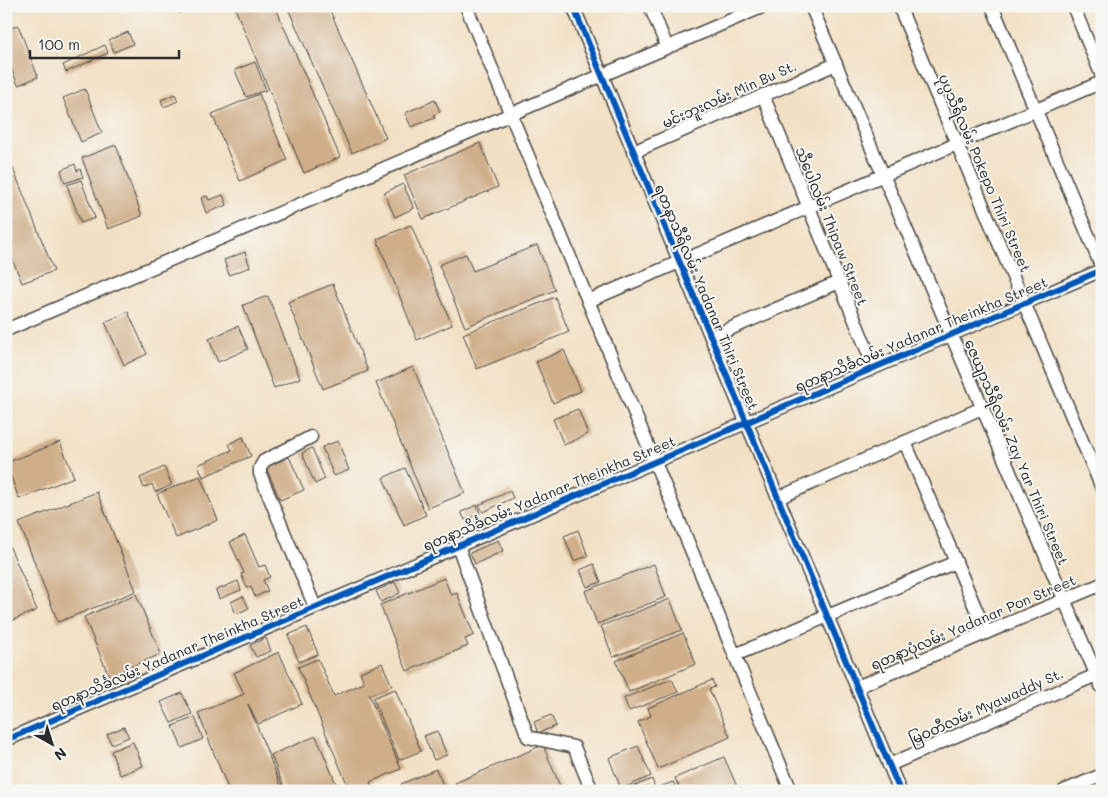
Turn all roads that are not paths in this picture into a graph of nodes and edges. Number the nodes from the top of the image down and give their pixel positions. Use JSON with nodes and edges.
{"nodes":[{"id":1,"x":466,"y":6,"type":"edge"},
{"id":2,"x":573,"y":6,"type":"edge"},
{"id":3,"x":650,"y":6,"type":"edge"},
{"id":4,"x":764,"y":6,"type":"edge"},
{"id":5,"x":811,"y":6,"type":"edge"},
{"id":6,"x":899,"y":6,"type":"edge"},
{"id":7,"x":992,"y":6,"type":"edge"},
{"id":8,"x":1073,"y":6,"type":"edge"},
{"id":9,"x":667,"y":47,"type":"junction"},
{"id":10,"x":836,"y":64,"type":"junction"},
{"id":11,"x":601,"y":75,"type":"junction"},
{"id":12,"x":1102,"y":76,"type":"edge"},
{"id":13,"x":1102,"y":82,"type":"edge"},
{"id":14,"x":763,"y":96,"type":"junction"},
{"id":15,"x":1036,"y":111,"type":"junction"},
{"id":16,"x":509,"y":114,"type":"junction"},
{"id":17,"x":957,"y":144,"type":"junction"},
{"id":18,"x":634,"y":152,"type":"junction"},
{"id":19,"x":883,"y":176,"type":"junction"},
{"id":20,"x":809,"y":207,"type":"junction"},
{"id":21,"x":680,"y":262,"type":"junction"},
{"id":22,"x":1102,"y":269,"type":"edge"},
{"id":23,"x":839,"y":282,"type":"junction"},
{"id":24,"x":588,"y":301,"type":"junction"},
{"id":25,"x":1023,"y":303,"type":"junction"},
{"id":26,"x":6,"y":330,"type":"edge"},
{"id":27,"x":951,"y":334,"type":"junction"},
{"id":28,"x":711,"y":337,"type":"junction"},
{"id":29,"x":874,"y":367,"type":"junction"},
{"id":30,"x":982,"y":408,"type":"junction"},
{"id":31,"x":746,"y":422,"type":"junction"},
{"id":32,"x":311,"y":436,"type":"dead end"},
{"id":33,"x":905,"y":442,"type":"junction"},
{"id":34,"x":655,"y":461,"type":"junction"},
{"id":35,"x":1102,"y":488,"type":"edge"},
{"id":36,"x":778,"y":498,"type":"junction"},
{"id":37,"x":458,"y":546,"type":"junction"},
{"id":38,"x":956,"y":562,"type":"junction"},
{"id":39,"x":1102,"y":584,"type":"edge"},
{"id":40,"x":1064,"y":600,"type":"junction"},
{"id":41,"x":315,"y":607,"type":"junction"},
{"id":42,"x":827,"y":616,"type":"junction"},
{"id":43,"x":986,"y":633,"type":"junction"},
{"id":44,"x":734,"y":656,"type":"junction"},
{"id":45,"x":1096,"y":675,"type":"junction"},
{"id":46,"x":857,"y":688,"type":"junction"},
{"id":47,"x":1102,"y":688,"type":"edge"},
{"id":48,"x":6,"y":740,"type":"edge"},
{"id":49,"x":889,"y":765,"type":"junction"},
{"id":50,"x":1102,"y":775,"type":"edge"},
{"id":51,"x":592,"y":791,"type":"edge"},
{"id":52,"x":791,"y":791,"type":"edge"},
{"id":53,"x":900,"y":791,"type":"edge"},
{"id":54,"x":1064,"y":791,"type":"edge"}],
"edges":[{"from":1,"to":16,"type":"street"},
{"from":2,"to":11,"type":"street","name":"ရတနာသီရိလမ်း Yadanar Thiri Street"},
{"from":3,"to":9,"type":"street"},
{"from":4,"to":9,"type":"street"},
{"from":5,"to":10,"type":"street","name":"ဇေယျာသီရိလမ်း Zay Yar Thiri Street"},
{"from":6,"to":17,"type":"street","name":"ပုပ္ပသီရိလမ်း Pokepo Thiri Street"},
{"from":7,"to":15,"type":"street"},
{"from":8,"to":12,"type":"street"},
{"from":9,"to":11,"type":"street"},
{"from":10,"to":14,"type":"street","name":"မင်းဘူးလမ်း Min Bu St."},
{"from":10,"to":19,"type":"street","name":"ဇေယျာသီရိလမ်း Zay Yar Thiri Street"},
{"from":11,"to":16,"type":"street"},
{"from":11,"to":18,"type":"street","name":"ရတနာသီရိလမ်း Yadanar Thiri Street"},
{"from":13,"to":15,"type":"street"},
{"from":14,"to":18,"type":"street","name":"မင်းဘူးလမ်း Min Bu St."},
{"from":14,"to":20,"type":"street","name":"သီပေါလမ်း Thipaw Street"},
{"from":15,"to":17,"type":"street"},
{"from":15,"to":22,"type":"street"},
{"from":16,"to":24,"type":"street"},
{"from":16,"to":26,"type":"street"},
{"from":17,"to":19,"type":"street"},
{"from":17,"to":25,"type":"street","name":"ပုပ္ပသီရိလမ်း Pokepo Thiri Street"},
{"from":18,"to":21,"type":"street","name":"ရတနာသီရိလမ်း Yadanar Thiri Street"},
{"from":19,"to":20,"type":"street"},
{"from":19,"to":27,"type":"street","name":"ဇေယျာသီရိလမ်း Zay Yar Thiri Street"},
{"from":20,"to":21,"type":"street"},
{"from":20,"to":23,"type":"street","name":"သီပေါလမ်း Thipaw Street"},
{"from":21,"to":24,"type":"street"},
{"from":21,"to":28,"type":"street","name":"ရတနာသီရိလမ်း Yadanar Thiri Street"},
{"from":22,"to":25,"type":"street","name":"ရတနာသိင်္ခလမ်း Yadanar Theinkha Street"},
{"from":23,"to":28,"type":"street"},
{"from":23,"to":29,"type":"street","name":"သီပေါလမ်း Thipaw Street"},
{"from":24,"to":34,"type":"street"},
{"from":25,"to":27,"type":"street","name":"ရတနာသိင်္ခလမ်း Yadanar Theinkha Street"},
{"from":25,"to":35,"type":"street","name":"ပုပ္ပသီရိလမ်း Pokepo Thiri Street"},
{"from":27,"to":29,"type":"street","name":"ရတနာသိင်္ခလမ်း Yadanar Theinkha Street"},
{"from":27,"to":30,"type":"street","name":"ဇေယျာသီရိလမ်း Zay Yar Thiri Street"},
{"from":28,"to":31,"type":"street","name":"ရတနာသီရိလမ်း Yadanar Thiri Street"},
{"from":29,"to":31,"type":"street","name":"ရတနာသိင်္ခလမ်း Yadanar Theinkha Street"},
{"from":30,"to":33,"type":"street"},
{"from":30,"to":40,"type":"street","name":"ဇေယျာသီရိလမ်း Zay Yar Thiri Street"},
{"from":31,"to":34,"type":"street","name":"ရတနာသိင်္ခလမ်း Yadanar Theinkha Street"},
{"from":31,"to":36,"type":"street","name":"ရတနာသီရိလမ်း Yadanar Thiri Street"},
{"from":32,"to":41,"type":"street"},
{"from":33,"to":36,"type":"street"},
{"from":33,"to":38,"type":"street"},
{"from":34,"to":37,"type":"street","name":"ရတနာသိင်္ခလမ်း Yadanar Theinkha Street"},
{"from":34,"to":44,"type":"street"},
{"from":36,"to":42,"type":"street","name":"ရတနာသီရိလမ်း Yadanar Thiri Street"},
{"from":37,"to":41,"type":"street","name":"ရတနာသိင်္ခလမ်း Yadanar Theinkha Street"},
{"from":37,"to":51,"type":"street"},
{"from":38,"to":42,"type":"street"},
{"from":38,"to":43,"type":"street"},
{"from":39,"to":40,"type":"street","name":"ရတနာပုံလမ်း Yadanar Pon Street"},
{"from":40,"to":43,"type":"street","name":"ရတနာပုံလမ်း Yadanar Pon Street"},
{"from":40,"to":45,"type":"street","name":"ဇေယျာသီရိလမ်း Zay Yar Thiri Street"},
{"from":41,"to":48,"type":"street","name":"ရတနာသိင်္ခလမ်း Yadanar Theinkha Street"},
{"from":42,"to":44,"type":"street"},
{"from":42,"to":46,"type":"street","name":"ရတနာသီရိလမ်း Yadanar Thiri Street"},
{"from":43,"to":46,"type":"street","name":"ရတနာပုံလမ်း Yadanar Pon Street"},
{"from":44,"to":52,"type":"street"},
{"from":45,"to":47,"type":"street","name":"ဇေယျာသီရိလမ်း Zay Yar Thiri Street"},
{"from":45,"to":49,"type":"street","name":"မြဝတီလမ်း Myawaddy St."},
{"from":46,"to":49,"type":"street","name":"ရတနာသီရိလမ်း Yadanar Thiri Street"},
{"from":49,"to":53,"type":"street","name":"ရတနာသီရိလမ်း Yadanar Thiri Street"},
{"from":50,"to":54,"type":"street"}]}
